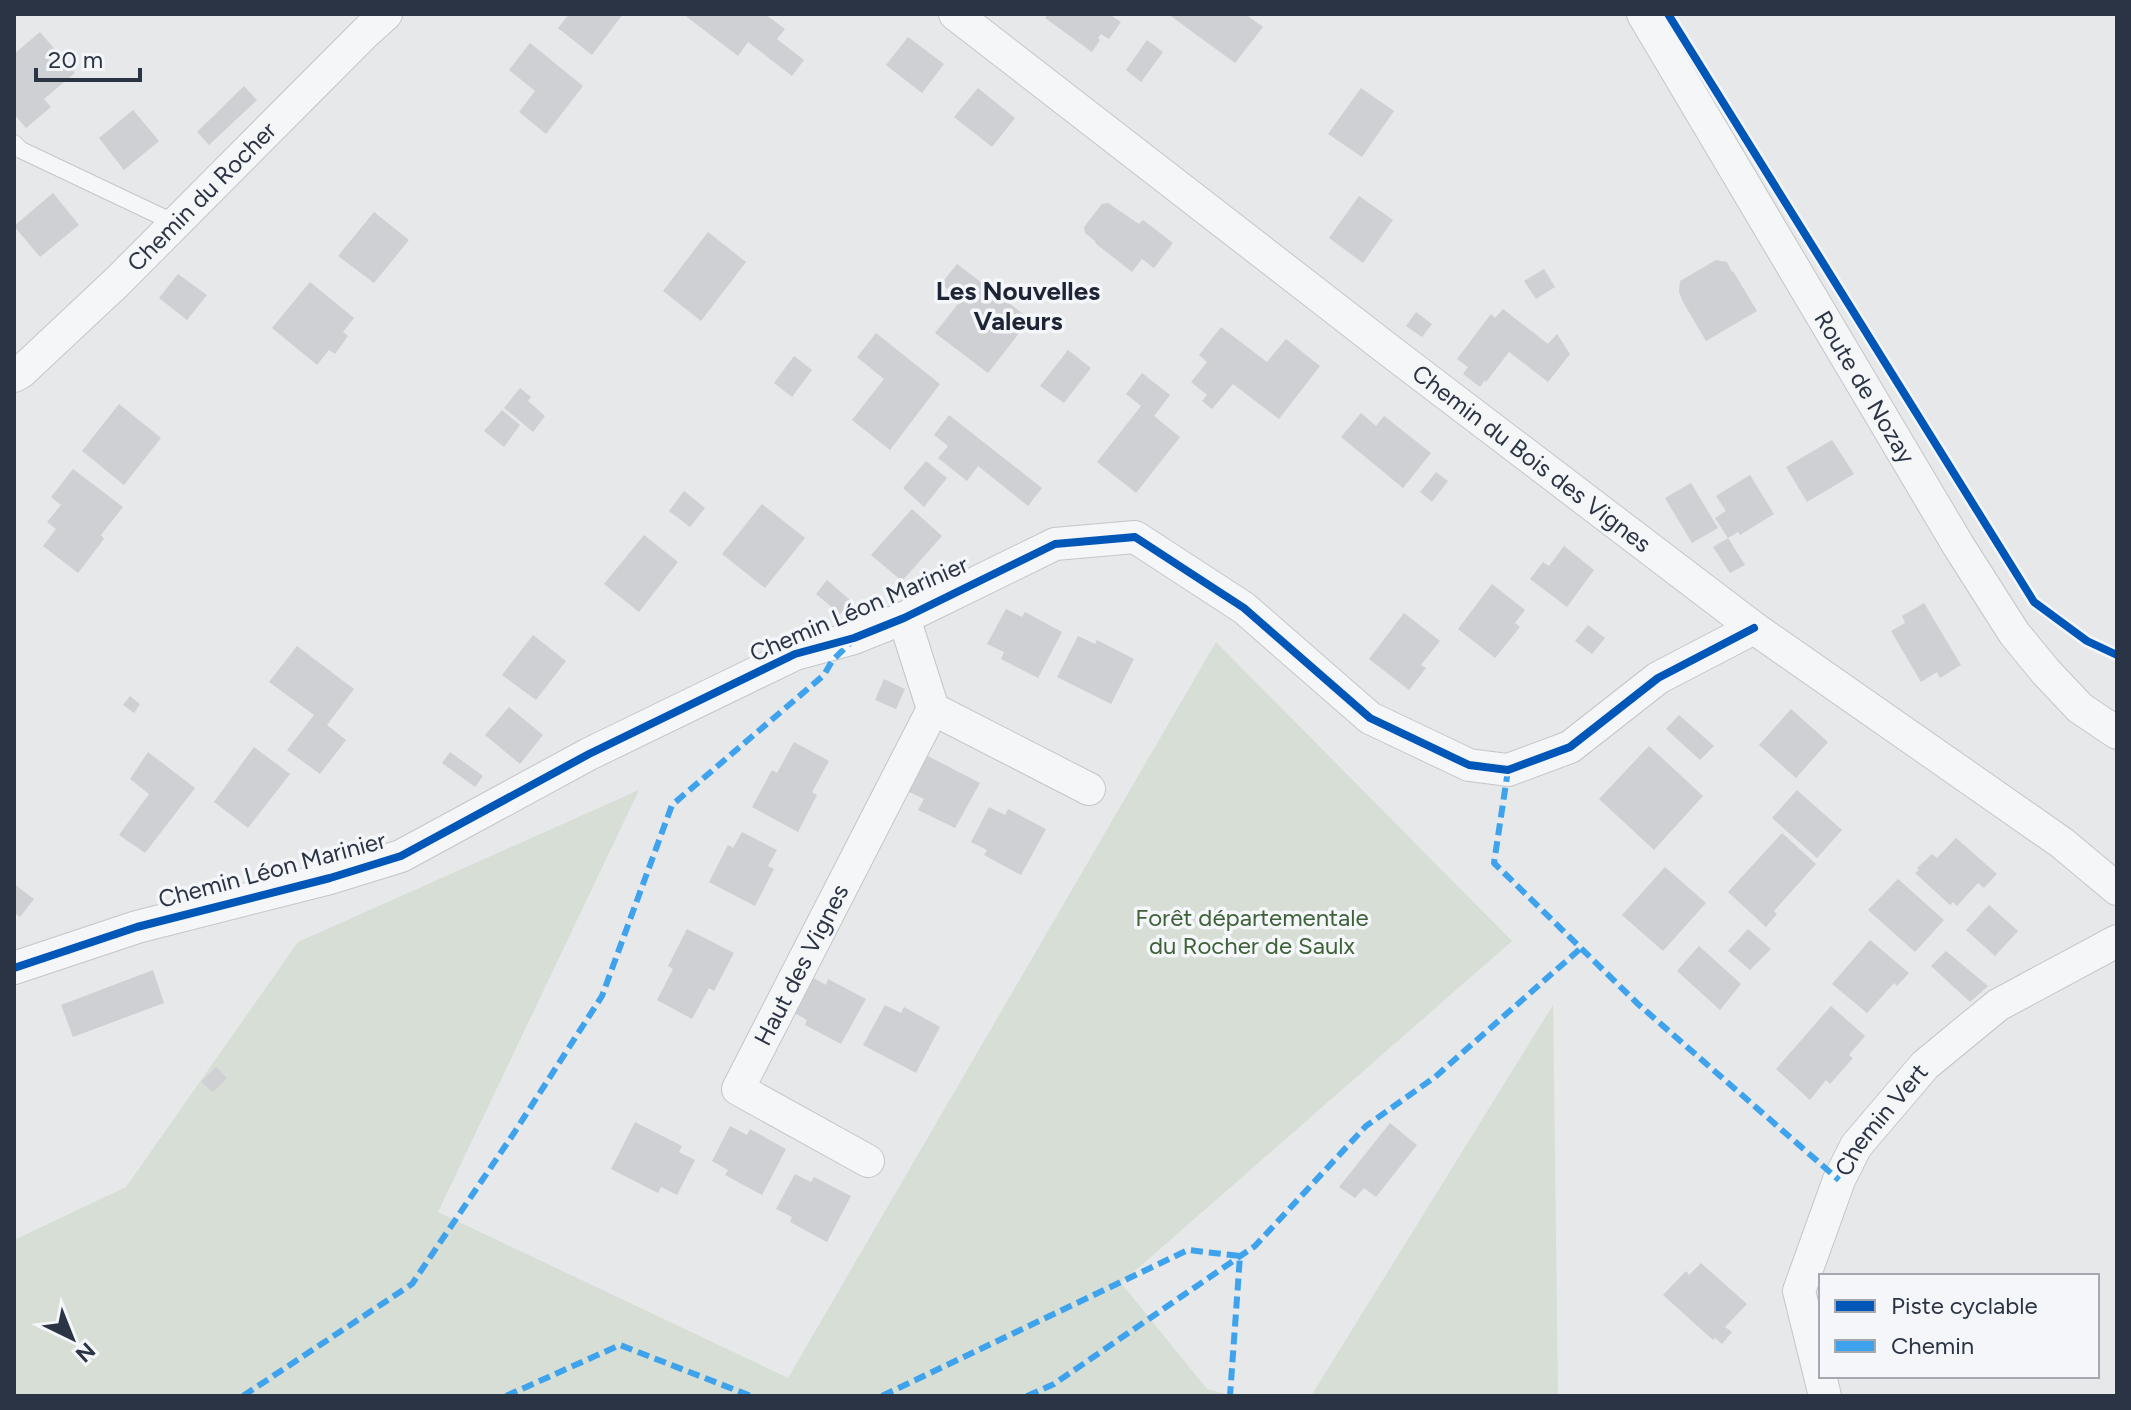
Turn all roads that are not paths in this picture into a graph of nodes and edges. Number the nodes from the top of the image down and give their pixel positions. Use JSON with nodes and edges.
{"nodes":[{"id":1,"x":386,"y":14,"type":"edge"},
{"id":2,"x":955,"y":14,"type":"edge"},
{"id":3,"x":1643,"y":14,"type":"edge"},
{"id":4,"x":14,"y":143,"type":"edge"},
{"id":5,"x":175,"y":223,"type":"junction"},
{"id":6,"x":14,"y":376,"type":"edge"},
{"id":7,"x":904,"y":618,"type":"junction"},
{"id":8,"x":1754,"y":628,"type":"junction"},
{"id":9,"x":933,"y":709,"type":"junction"},
{"id":10,"x":2117,"y":733,"type":"edge"},
{"id":11,"x":1089,"y":789,"type":"dead end"},
{"id":12,"x":2117,"y":889,"type":"edge"},
{"id":13,"x":2117,"y":941,"type":"edge"},
{"id":14,"x":14,"y":968,"type":"edge"},
{"id":15,"x":868,"y":1161,"type":"dead end"},
{"id":16,"x":1819,"y":1372,"type":"edge"}],
"edges":[{"from":1,"to":5,"type":"street","name":"Chemin du Rocher"},
{"from":2,"to":8,"type":"street","name":"Chemin du Bois des Vignes"},
{"from":3,"to":10,"type":"street","name":"Route de Nozay"},
{"from":4,"to":5,"type":"lane"},
{"from":5,"to":6,"type":"street","name":"Chemin du Rocher"},
{"from":7,"to":8,"type":"street","name":"Chemin Léon Marinier"},
{"from":7,"to":9,"type":"street"},
{"from":7,"to":14,"type":"street","name":"Chemin Léon Marinier"},
{"from":8,"to":12,"type":"street","name":"Chemin du Bois des Vignes"},
{"from":9,"to":11,"type":"street"},
{"from":9,"to":15,"type":"street","name":"Haut des Vignes"},
{"from":13,"to":16,"type":"street","name":"Chemin Vert"}]}
